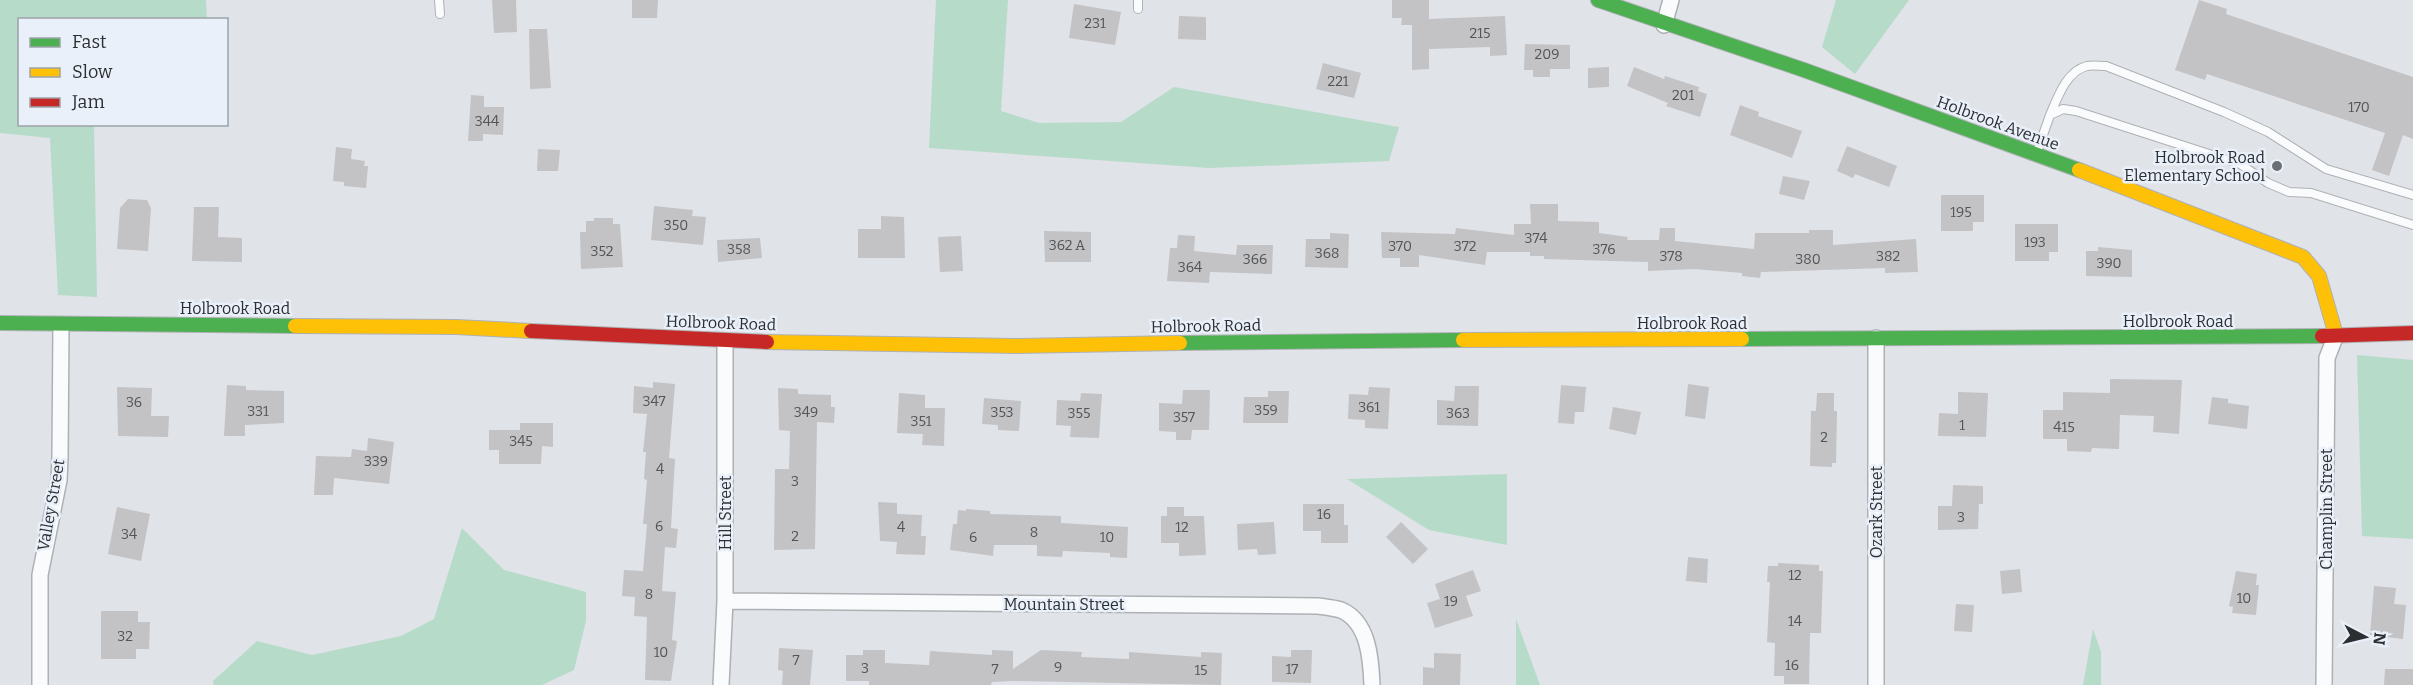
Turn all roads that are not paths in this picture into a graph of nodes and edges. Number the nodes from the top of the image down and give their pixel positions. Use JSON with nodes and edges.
{"nodes":[{"id":1,"x":439,"y":0,"type":"edge"},
{"id":2,"x":1138,"y":0,"type":"edge"},
{"id":3,"x":1598,"y":0,"type":"edge"},
{"id":4,"x":1671,"y":0,"type":"edge"},
{"id":5,"x":1138,"y":9,"type":"dead end"},
{"id":6,"x":440,"y":14,"type":"dead end"},
{"id":7,"x":1664,"y":25,"type":"junction"},
{"id":8,"x":2050,"y":115,"type":"junction"},
{"id":9,"x":2036,"y":155,"type":"junction"},
{"id":10,"x":2413,"y":195,"type":"edge"},
{"id":11,"x":2413,"y":225,"type":"edge"},
{"id":12,"x":0,"y":323,"type":"edge"},
{"id":13,"x":61,"y":325,"type":"junction"},
{"id":14,"x":2413,"y":333,"type":"edge"},
{"id":15,"x":2336,"y":335,"type":"junction"},
{"id":16,"x":1876,"y":339,"type":"junction"},
{"id":17,"x":725,"y":341,"type":"junction"},
{"id":18,"x":725,"y":601,"type":"junction"},
{"id":19,"x":40,"y":685,"type":"edge"},
{"id":20,"x":721,"y":685,"type":"edge"},
{"id":21,"x":1372,"y":685,"type":"edge"},
{"id":22,"x":1876,"y":685,"type":"edge"},
{"id":23,"x":2324,"y":685,"type":"edge"}],
"edges":[{"from":1,"to":6,"type":"lane"},
{"from":2,"to":5,"type":"lane"},
{"from":3,"to":7,"type":"street","name":"Holbrook Avenue"},
{"from":4,"to":7,"type":"street"},
{"from":7,"to":9,"type":"street","name":"Holbrook Avenue"},
{"from":8,"to":9,"type":"lane"},
{"from":8,"to":10,"type":"lane"},
{"from":8,"to":11,"type":"lane"},
{"from":9,"to":15,"type":"street","name":"Holbrook Avenue"},
{"from":12,"to":13,"type":"street","name":"Holbrook Road"},
{"from":13,"to":17,"type":"street","name":"Holbrook Road"},
{"from":13,"to":19,"type":"street","name":"Valley Street"},
{"from":14,"to":15,"type":"street","name":"Holbrook Road"},
{"from":15,"to":16,"type":"street","name":"Holbrook Road"},
{"from":15,"to":23,"type":"street","name":"Champlin Street"},
{"from":16,"to":17,"type":"street","name":"Holbrook Road"},
{"from":16,"to":22,"type":"street","name":"Ozark Street"},
{"from":17,"to":18,"type":"street","name":"Hill Street"},
{"from":18,"to":20,"type":"street","name":"Hill Street"},
{"from":18,"to":21,"type":"street","name":"Mountain Street"}]}
